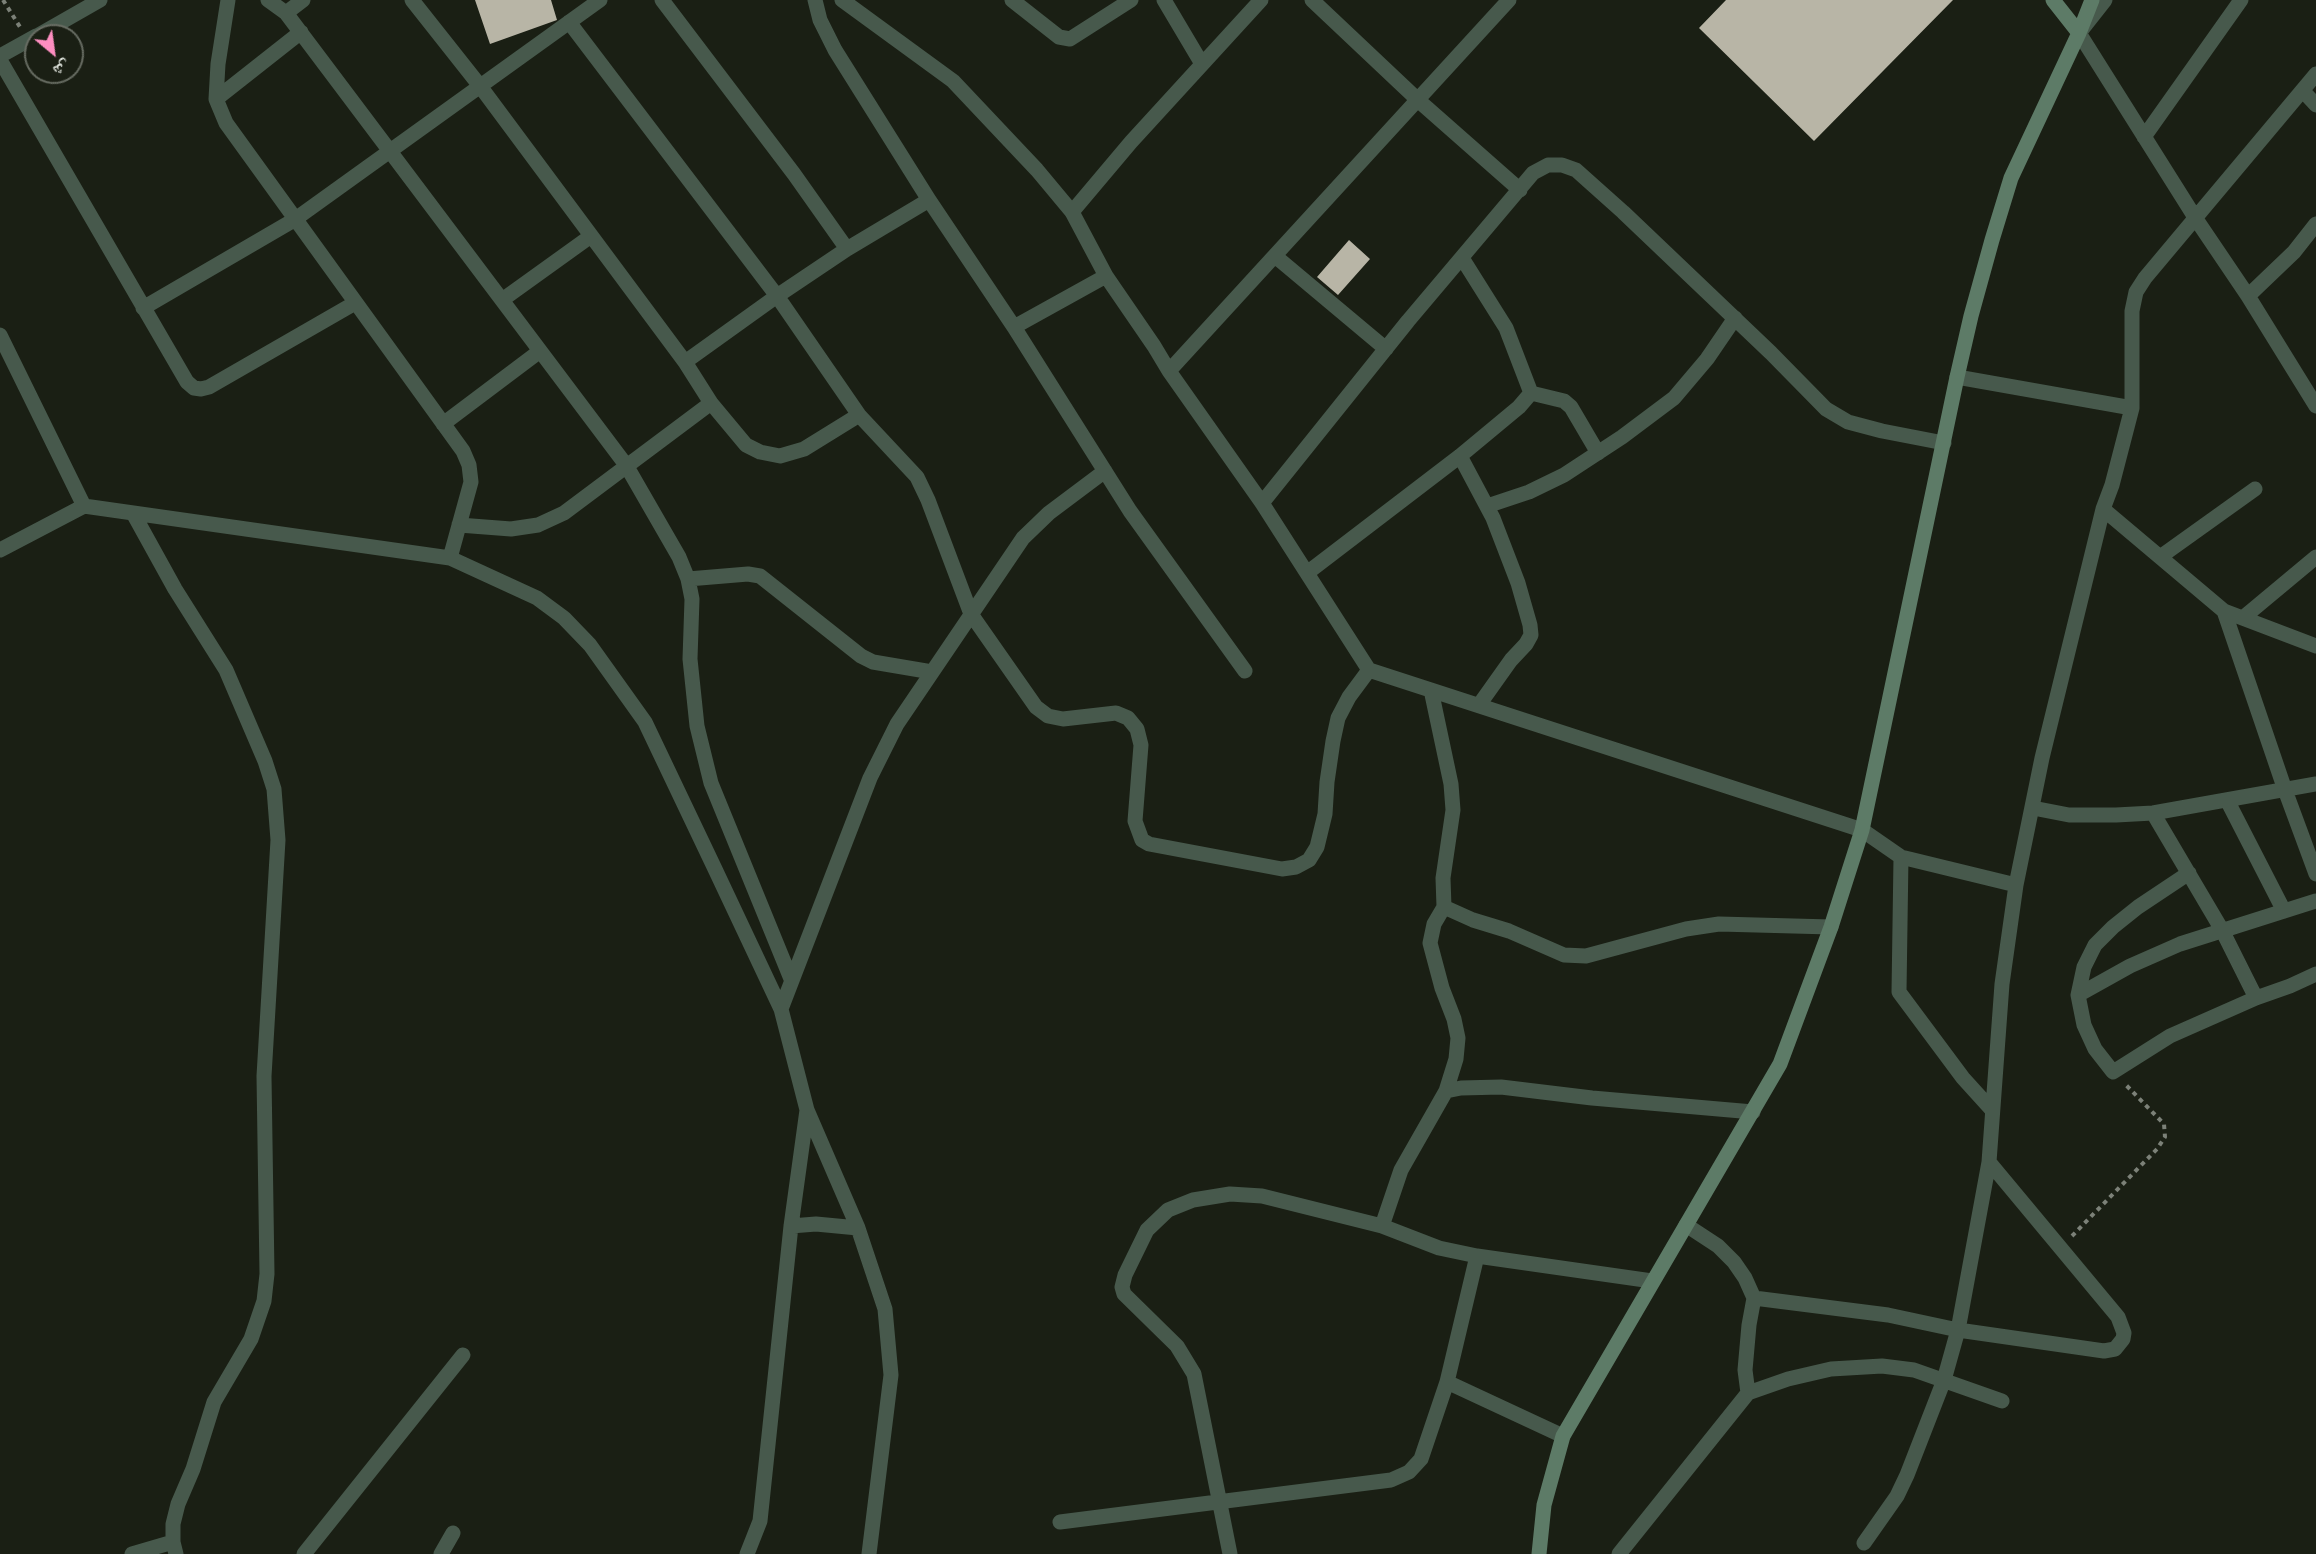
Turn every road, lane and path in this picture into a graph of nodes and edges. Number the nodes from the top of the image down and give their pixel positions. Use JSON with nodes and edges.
{"nodes":[{"id":1,"x":3,"y":0,"type":"edge"},
{"id":2,"x":100,"y":0,"type":"edge"},
{"id":3,"x":228,"y":0,"type":"edge"},
{"id":4,"x":268,"y":0,"type":"edge"},
{"id":5,"x":303,"y":0,"type":"edge"},
{"id":6,"x":412,"y":0,"type":"edge"},
{"id":7,"x":600,"y":0,"type":"edge"},
{"id":8,"x":662,"y":0,"type":"edge"},
{"id":9,"x":815,"y":0,"type":"edge"},
{"id":10,"x":842,"y":0,"type":"edge"},
{"id":11,"x":1012,"y":0,"type":"edge"},
{"id":12,"x":1131,"y":0,"type":"edge"},
{"id":13,"x":1164,"y":0,"type":"edge"},
{"id":14,"x":1261,"y":0,"type":"edge"},
{"id":15,"x":1312,"y":0,"type":"edge"},
{"id":16,"x":1509,"y":0,"type":"edge"},
{"id":17,"x":2053,"y":0,"type":"edge"},
{"id":18,"x":2092,"y":0,"type":"edge"},
{"id":19,"x":2104,"y":0,"type":"edge"},
{"id":20,"x":2241,"y":0,"type":"edge"},
{"id":21,"x":286,"y":13,"type":"junction"},
{"id":22,"x":569,"y":22,"type":"junction"},
{"id":23,"x":57,"y":24,"type":"edge"},
{"id":24,"x":24,"y":25,"type":"edge"},
{"id":25,"x":301,"y":32,"type":"junction"},
{"id":26,"x":2079,"y":33,"type":"junction"},
{"id":27,"x":24,"y":43,"type":"edge"},
{"id":28,"x":0,"y":58,"type":"edge"},
{"id":29,"x":1202,"y":64,"type":"junction"},
{"id":30,"x":2316,"y":74,"type":"edge"},
{"id":31,"x":480,"y":86,"type":"junction"},
{"id":32,"x":2303,"y":91,"type":"junction"},
{"id":33,"x":216,"y":99,"type":"junction"},
{"id":34,"x":1419,"y":101,"type":"junction"},
{"id":35,"x":2316,"y":105,"type":"edge"},
{"id":36,"x":2144,"y":137,"type":"junction"},
{"id":37,"x":389,"y":151,"type":"junction"},
{"id":38,"x":1520,"y":190,"type":"junction"},
{"id":39,"x":929,"y":200,"type":"junction"},
{"id":40,"x":1072,"y":212,"type":"junction"},
{"id":41,"x":2196,"y":219,"type":"junction"},
{"id":42,"x":294,"y":220,"type":"junction"},
{"id":43,"x":2316,"y":224,"type":"edge"},
{"id":44,"x":591,"y":236,"type":"junction"},
{"id":45,"x":847,"y":249,"type":"junction"},
{"id":46,"x":1275,"y":256,"type":"junction"},
{"id":47,"x":1462,"y":258,"type":"junction"},
{"id":48,"x":1106,"y":276,"type":"junction"},
{"id":49,"x":777,"y":296,"type":"junction"},
{"id":50,"x":2248,"y":296,"type":"junction"},
{"id":51,"x":502,"y":300,"type":"junction"},
{"id":52,"x":355,"y":303,"type":"junction"},
{"id":53,"x":143,"y":308,"type":"junction"},
{"id":54,"x":1735,"y":318,"type":"junction"},
{"id":55,"x":1014,"y":327,"type":"junction"},
{"id":56,"x":0,"y":335,"type":"edge"},
{"id":57,"x":1386,"y":349,"type":"junction"},
{"id":58,"x":540,"y":351,"type":"junction"},
{"id":59,"x":5,"y":357,"type":"edge"},
{"id":60,"x":685,"y":362,"type":"junction"},
{"id":61,"x":1169,"y":371,"type":"junction"},
{"id":62,"x":1957,"y":377,"type":"junction"},
{"id":63,"x":1531,"y":393,"type":"junction"},
{"id":64,"x":711,"y":403,"type":"junction"},
{"id":65,"x":2316,"y":406,"type":"edge"},
{"id":66,"x":2132,"y":408,"type":"junction"},
{"id":67,"x":859,"y":415,"type":"junction"},
{"id":68,"x":443,"y":424,"type":"junction"},
{"id":69,"x":1944,"y":443,"type":"junction"},
{"id":70,"x":1598,"y":453,"type":"junction"},
{"id":71,"x":1460,"y":456,"type":"junction"},
{"id":72,"x":626,"y":465,"type":"junction"},
{"id":73,"x":1105,"y":471,"type":"junction"},
{"id":74,"x":2255,"y":489,"type":"dead end"},
{"id":75,"x":1262,"y":503,"type":"junction"},
{"id":76,"x":84,"y":506,"type":"junction"},
{"id":77,"x":1487,"y":506,"type":"junction"},
{"id":78,"x":2103,"y":509,"type":"junction"},
{"id":79,"x":133,"y":513,"type":"junction"},
{"id":80,"x":459,"y":525,"type":"junction"},
{"id":81,"x":0,"y":550,"type":"edge"},
{"id":82,"x":2160,"y":557,"type":"junction"},
{"id":83,"x":2316,"y":557,"type":"edge"},
{"id":84,"x":450,"y":558,"type":"junction"},
{"id":85,"x":1307,"y":573,"type":"junction"},
{"id":86,"x":688,"y":579,"type":"junction"},
{"id":87,"x":2224,"y":611,"type":"junction"},
{"id":88,"x":971,"y":614,"type":"junction"},
{"id":89,"x":2244,"y":617,"type":"junction"},
{"id":90,"x":2316,"y":646,"type":"edge"},
{"id":91,"x":1245,"y":670,"type":"dead end"},
{"id":92,"x":1369,"y":670,"type":"junction"},
{"id":93,"x":932,"y":672,"type":"junction"},
{"id":94,"x":1431,"y":690,"type":"junction"},
{"id":95,"x":1479,"y":705,"type":"junction"},
{"id":96,"x":2316,"y":784,"type":"edge"},
{"id":97,"x":2285,"y":790,"type":"junction"},
{"id":98,"x":2227,"y":800,"type":"junction"},
{"id":99,"x":2033,"y":808,"type":"junction"},
{"id":100,"x":2153,"y":813,"type":"junction"},
{"id":101,"x":1862,"y":830,"type":"junction"},
{"id":102,"x":1901,"y":857,"type":"junction"},
{"id":103,"x":2189,"y":873,"type":"junction"},
{"id":104,"x":2316,"y":874,"type":"edge"},
{"id":105,"x":2016,"y":885,"type":"junction"},
{"id":106,"x":2316,"y":900,"type":"edge"},
{"id":107,"x":1444,"y":907,"type":"junction"},
{"id":108,"x":2284,"y":910,"type":"junction"},
{"id":109,"x":1831,"y":927,"type":"junction"},
{"id":110,"x":2222,"y":930,"type":"junction"},
{"id":111,"x":2316,"y":974,"type":"edge"},
{"id":112,"x":791,"y":979,"type":"junction"},
{"id":113,"x":2078,"y":994,"type":"junction"},
{"id":114,"x":2256,"y":998,"type":"junction"},
{"id":115,"x":781,"y":1009,"type":"junction"},
{"id":116,"x":2113,"y":1072,"type":"junction"},
{"id":117,"x":1446,"y":1091,"type":"junction"},
{"id":118,"x":807,"y":1110,"type":"junction"},
{"id":119,"x":1992,"y":1110,"type":"junction"},
{"id":120,"x":1753,"y":1112,"type":"junction"},
{"id":121,"x":1989,"y":1162,"type":"junction"},
{"id":122,"x":1686,"y":1225,"type":"junction"},
{"id":123,"x":791,"y":1226,"type":"junction"},
{"id":124,"x":1382,"y":1226,"type":"junction"},
{"id":125,"x":858,"y":1228,"type":"junction"},
{"id":126,"x":2061,"y":1247,"type":"junction"},
{"id":127,"x":1477,"y":1256,"type":"junction"},
{"id":128,"x":1652,"y":1281,"type":"junction"},
{"id":129,"x":1754,"y":1298,"type":"junction"},
{"id":130,"x":1958,"y":1330,"type":"junction"},
{"id":131,"x":463,"y":1355,"type":"dead end"},
{"id":132,"x":1944,"y":1380,"type":"junction"},
{"id":133,"x":1447,"y":1382,"type":"junction"},
{"id":134,"x":1748,"y":1393,"type":"junction"},
{"id":135,"x":2002,"y":1401,"type":"dead end"},
{"id":136,"x":1563,"y":1436,"type":"junction"},
{"id":137,"x":1220,"y":1502,"type":"junction"},
{"id":138,"x":1060,"y":1522,"type":"dead end"},
{"id":139,"x":453,"y":1533,"type":"dead end"},
{"id":140,"x":1864,"y":1543,"type":"dead end"},
{"id":141,"x":175,"y":1548,"type":"edge"},
{"id":142,"x":132,"y":1554,"type":"edge"},
{"id":143,"x":304,"y":1554,"type":"edge"},
{"id":144,"x":441,"y":1554,"type":"edge"},
{"id":145,"x":747,"y":1554,"type":"edge"},
{"id":146,"x":869,"y":1554,"type":"edge"},
{"id":147,"x":1230,"y":1554,"type":"edge"},
{"id":148,"x":1539,"y":1554,"type":"edge"},
{"id":149,"x":1619,"y":1554,"type":"edge"}],
"edges":[{"from":1,"to":24,"type":"path"},
{"from":2,"to":23,"type":"street"},
{"from":3,"to":33,"type":"street"},
{"from":4,"to":21,"type":"street"},
{"from":5,"to":21,"type":"street"},
{"from":6,"to":31,"type":"street"},
{"from":7,"to":22,"type":"street"},
{"from":8,"to":45,"type":"street"},
{"from":9,"to":39,"type":"street"},
{"from":10,"to":40,"type":"street"},
{"from":11,"to":12,"type":"street"},
{"from":13,"to":29,"type":"street"},
{"from":14,"to":29,"type":"street"},
{"from":15,"to":34,"type":"street"},
{"from":16,"to":34,"type":"street"},
{"from":17,"to":26,"type":"street"},
{"from":18,"to":26,"type":"street"},
{"from":19,"to":26,"type":"street"},
{"from":20,"to":36,"type":"street"},
{"from":21,"to":25,"type":"street"},
{"from":22,"to":31,"type":"street"},
{"from":22,"to":49,"type":"street"},
{"from":25,"to":33,"type":"street"},
{"from":25,"to":37,"type":"street"},
{"from":26,"to":36,"type":"street"},
{"from":26,"to":62,"type":"street"},
{"from":27,"to":28,"type":"street"},
{"from":28,"to":53,"type":"street"},
{"from":29,"to":40,"type":"street"},
{"from":30,"to":32,"type":"street"},
{"from":31,"to":37,"type":"street"},
{"from":31,"to":44,"type":"street"},
{"from":32,"to":35,"type":"street"},
{"from":32,"to":41,"type":"street"},
{"from":33,"to":42,"type":"street"},
{"from":34,"to":38,"type":"street"},
{"from":34,"to":46,"type":"street"},
{"from":36,"to":41,"type":"street"},
{"from":37,"to":42,"type":"street"},
{"from":37,"to":51,"type":"street"},
{"from":38,"to":47,"type":"street"},
{"from":38,"to":54,"type":"street"},
{"from":39,"to":45,"type":"street"},
{"from":39,"to":55,"type":"street"},
{"from":40,"to":48,"type":"street"},
{"from":41,"to":50,"type":"street"},
{"from":41,"to":66,"type":"street"},
{"from":42,"to":52,"type":"street"},
{"from":42,"to":53,"type":"street"},
{"from":43,"to":50,"type":"street"},
{"from":44,"to":51,"type":"street"},
{"from":44,"to":60,"type":"street"},
{"from":45,"to":49,"type":"street"},
{"from":46,"to":57,"type":"street"},
{"from":46,"to":61,"type":"street"},
{"from":47,"to":57,"type":"street"},
{"from":47,"to":63,"type":"street"},
{"from":48,"to":55,"type":"street"},
{"from":48,"to":61,"type":"street"},
{"from":49,"to":60,"type":"street"},
{"from":49,"to":67,"type":"street"},
{"from":50,"to":65,"type":"street"},
{"from":51,"to":58,"type":"street"},
{"from":52,"to":53,"type":"street"},
{"from":52,"to":68,"type":"street"},
{"from":54,"to":69,"type":"street"},
{"from":54,"to":70,"type":"street"},
{"from":55,"to":73,"type":"street"},
{"from":56,"to":59,"type":"street"},
{"from":57,"to":75,"type":"street"},
{"from":58,"to":68,"type":"street"},
{"from":58,"to":72,"type":"street"},
{"from":59,"to":76,"type":"street"},
{"from":60,"to":64,"type":"street"},
{"from":61,"to":75,"type":"street"},
{"from":62,"to":66,"type":"street"},
{"from":62,"to":69,"type":"street"},
{"from":63,"to":70,"type":"street"},
{"from":63,"to":71,"type":"street"},
{"from":64,"to":67,"type":"street"},
{"from":64,"to":72,"type":"street"},
{"from":66,"to":78,"type":"street"},
{"from":67,"to":88,"type":"street"},
{"from":68,"to":80,"type":"street"},
{"from":69,"to":101,"type":"street"},
{"from":70,"to":77,"type":"street"},
{"from":71,"to":77,"type":"street"},
{"from":71,"to":85,"type":"street"},
{"from":72,"to":80,"type":"street"},
{"from":72,"to":86,"type":"street"},
{"from":73,"to":88,"type":"street"},
{"from":73,"to":91,"type":"street"},
{"from":74,"to":82,"type":"street"},
{"from":75,"to":85,"type":"street"},
{"from":76,"to":79,"type":"street"},
{"from":76,"to":81,"type":"street"},
{"from":77,"to":95,"type":"street"},
{"from":78,"to":82,"type":"street"},
{"from":78,"to":99,"type":"street"},
{"from":79,"to":84,"type":"street"},
{"from":79,"to":141,"type":"street"},
{"from":80,"to":84,"type":"street"},
{"from":82,"to":87,"type":"street"},
{"from":83,"to":89,"type":"street"},
{"from":84,"to":115,"type":"street"},
{"from":85,"to":92,"type":"street"},
{"from":86,"to":93,"type":"street"},
{"from":86,"to":112,"type":"street"},
{"from":87,"to":89,"type":"street"},
{"from":87,"to":97,"type":"street"},
{"from":88,"to":92,"type":"street"},
{"from":88,"to":93,"type":"street"},
{"from":89,"to":90,"type":"street"},
{"from":92,"to":94,"type":"street"},
{"from":93,"to":112,"type":"street"},
{"from":94,"to":95,"type":"street"},
{"from":94,"to":107,"type":"street"},
{"from":95,"to":101,"type":"street"},
{"from":96,"to":97,"type":"street"},
{"from":97,"to":98,"type":"street"},
{"from":97,"to":104,"type":"street"},
{"from":98,"to":100,"type":"street"},
{"from":98,"to":108,"type":"street"},
{"from":99,"to":100,"type":"street"},
{"from":99,"to":105,"type":"street"},
{"from":100,"to":103,"type":"street"},
{"from":101,"to":102,"type":"street"},
{"from":101,"to":109,"type":"street"},
{"from":102,"to":105,"type":"street"},
{"from":102,"to":119,"type":"street"},
{"from":103,"to":110,"type":"street"},
{"from":103,"to":113,"type":"street"},
{"from":105,"to":119,"type":"street"},
{"from":106,"to":108,"type":"street"},
{"from":107,"to":109,"type":"street"},
{"from":107,"to":117,"type":"street"},
{"from":108,"to":110,"type":"street"},
{"from":109,"to":120,"type":"street"},
{"from":110,"to":113,"type":"street"},
{"from":110,"to":114,"type":"street"},
{"from":111,"to":114,"type":"street"},
{"from":112,"to":115,"type":"street"},
{"from":113,"to":116,"type":"street"},
{"from":114,"to":116,"type":"street"},
{"from":115,"to":118,"type":"street"},
{"from":116,"to":126,"type":"path"},
{"from":117,"to":120,"type":"street"},
{"from":117,"to":124,"type":"street"},
{"from":118,"to":123,"type":"street"},
{"from":118,"to":125,"type":"street"},
{"from":119,"to":121,"type":"street"},
{"from":120,"to":122,"type":"street"},
{"from":121,"to":126,"type":"street"},
{"from":121,"to":130,"type":"street"},
{"from":122,"to":128,"type":"street"},
{"from":122,"to":129,"type":"street"},
{"from":123,"to":125,"type":"street"},
{"from":123,"to":145,"type":"street"},
{"from":124,"to":127,"type":"street"},
{"from":124,"to":137,"type":"street"},
{"from":125,"to":146,"type":"street"},
{"from":126,"to":130,"type":"street"},
{"from":127,"to":128,"type":"street"},
{"from":127,"to":133,"type":"street"},
{"from":128,"to":136,"type":"street"},
{"from":129,"to":130,"type":"street"},
{"from":129,"to":134,"type":"street"},
{"from":130,"to":132,"type":"street"},
{"from":131,"to":143,"type":"street"},
{"from":132,"to":134,"type":"street"},
{"from":132,"to":135,"type":"street"},
{"from":132,"to":140,"type":"street"},
{"from":133,"to":136,"type":"street"},
{"from":133,"to":137,"type":"street"},
{"from":134,"to":149,"type":"street"},
{"from":136,"to":148,"type":"street"},
{"from":137,"to":138,"type":"street"},
{"from":137,"to":147,"type":"street"},
{"from":139,"to":144,"type":"street"},
{"from":141,"to":142,"type":"street"}]}
